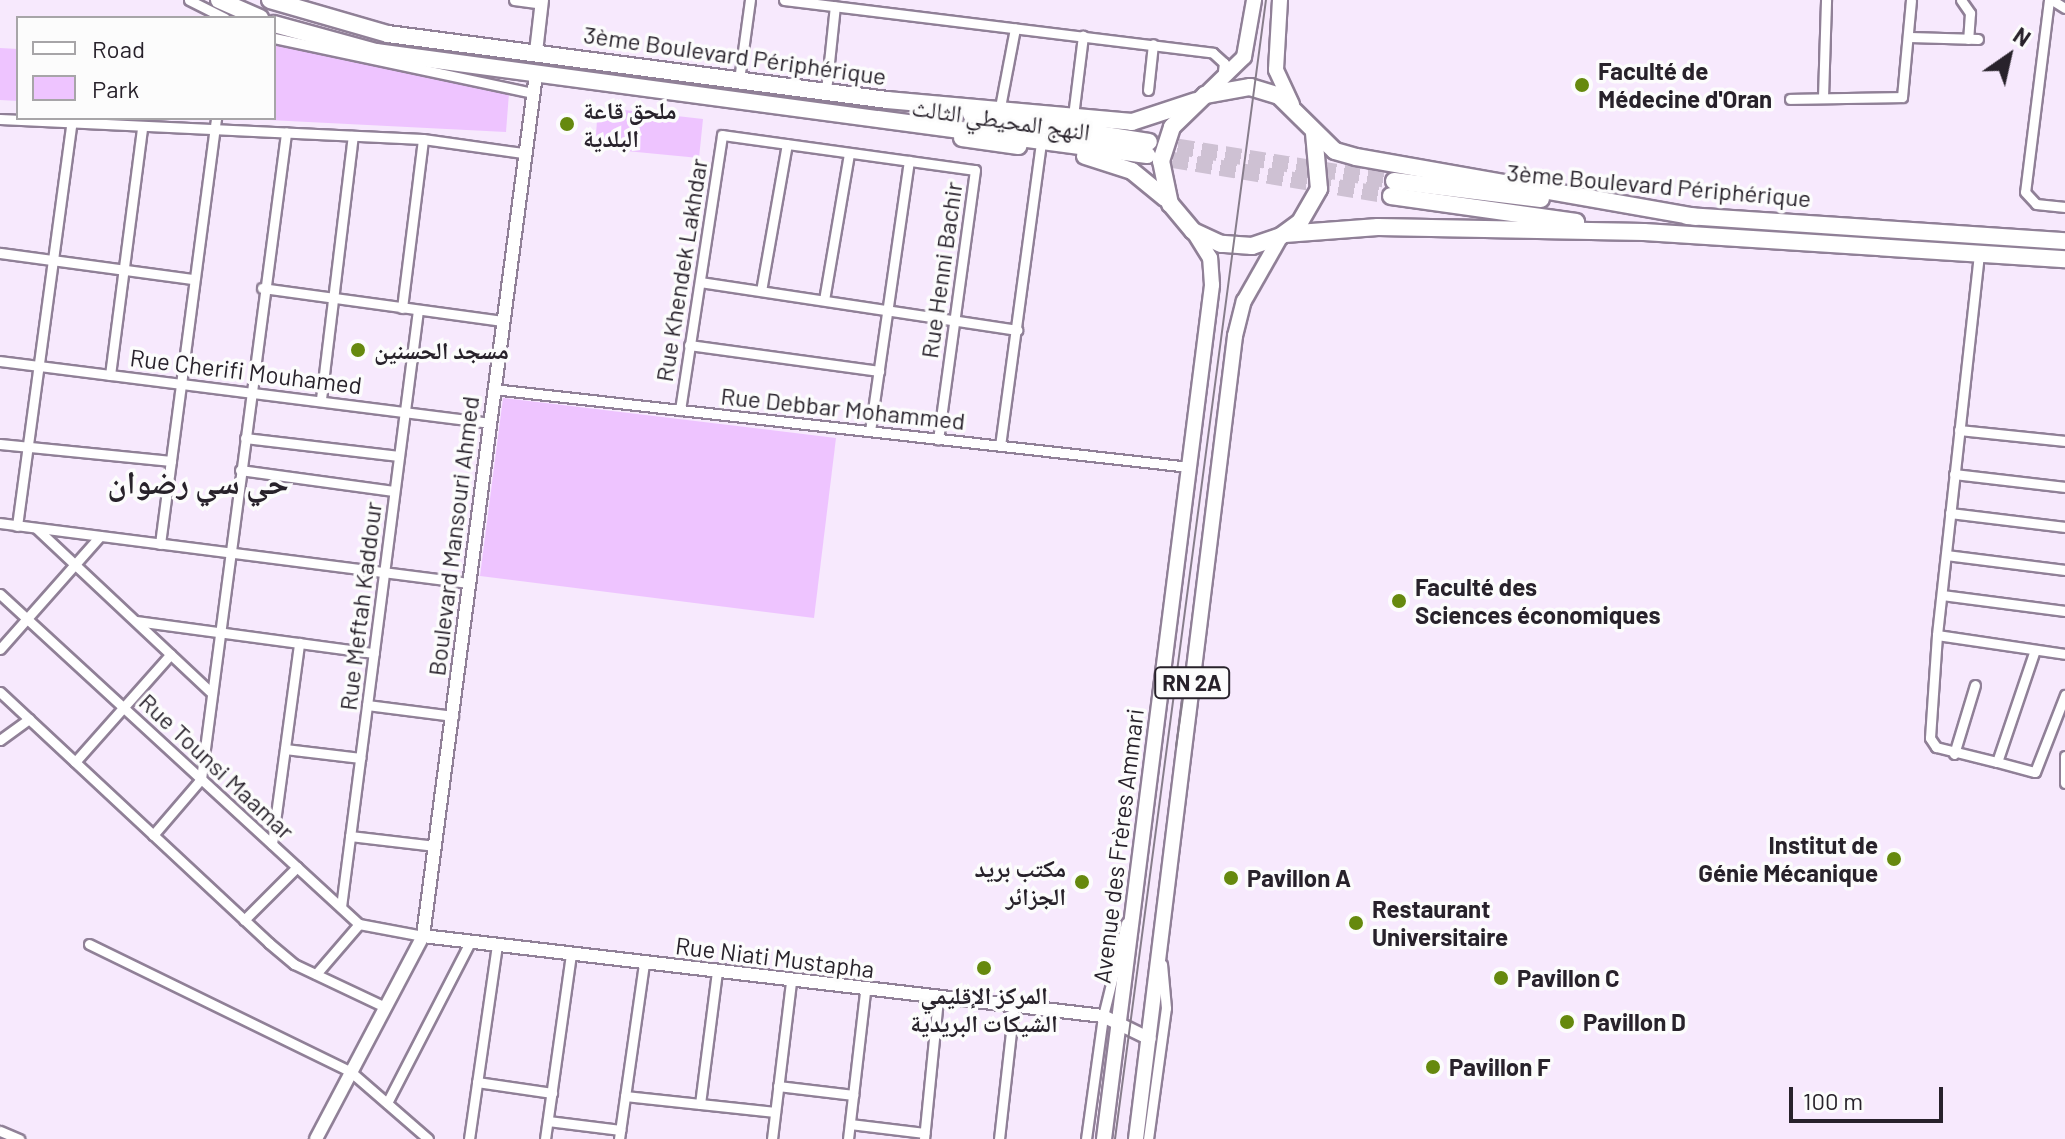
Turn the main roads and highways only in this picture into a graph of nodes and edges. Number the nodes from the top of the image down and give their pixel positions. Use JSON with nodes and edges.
{"nodes":[{"id":1,"x":219,"y":0,"type":"edge"},
{"id":2,"x":270,"y":0,"type":"edge"},
{"id":3,"x":1254,"y":0,"type":"edge"},
{"id":4,"x":1280,"y":0,"type":"edge"},
{"id":5,"x":542,"y":2,"type":"edge"},
{"id":6,"x":255,"y":16,"type":"edge"},
{"id":7,"x":276,"y":25,"type":"edge"},
{"id":8,"x":536,"y":52,"type":"junction"},
{"id":9,"x":536,"y":74,"type":"junction"},
{"id":10,"x":1206,"y":94,"type":"junction"},
{"id":11,"x":887,"y":100,"type":"junction"},
{"id":12,"x":1292,"y":105,"type":"junction"},
{"id":13,"x":812,"y":111,"type":"junction"},
{"id":14,"x":1314,"y":133,"type":"junction"},
{"id":15,"x":1148,"y":149,"type":"joint"},
{"id":16,"x":1170,"y":204,"type":"junction"},
{"id":17,"x":1696,"y":217,"type":"junction"},
{"id":18,"x":2065,"y":230,"type":"edge"},
{"id":19,"x":1193,"y":231,"type":"junction"},
{"id":20,"x":1644,"y":232,"type":"junction"},
{"id":21,"x":1968,"y":234,"type":"junction"},
{"id":22,"x":1283,"y":235,"type":"junction"},
{"id":23,"x":2065,"y":241,"type":"edge"},
{"id":24,"x":2065,"y":260,"type":"edge"},
{"id":25,"x":423,"y":936,"type":"junction"},
{"id":26,"x":1118,"y":1026,"type":"junction"},
{"id":27,"x":1150,"y":1039,"type":"junction"},
{"id":28,"x":316,"y":1139,"type":"edge"},
{"id":29,"x":1104,"y":1139,"type":"edge"},
{"id":30,"x":1136,"y":1139,"type":"edge"}],
"edges":[{"from":1,"to":6,"type":"highway"},
{"from":2,"to":8,"type":"highway","name":"3ème Boulevard Périphérique"},
{"from":3,"to":10,"type":"main road"},
{"from":4,"to":12,"type":"main road"},
{"from":5,"to":8,"type":"main road"},
{"from":7,"to":9,"type":"highway","name":"3ème Boulevard Périphérique"},
{"from":8,"to":11,"type":"highway","name":"3ème Boulevard Périphérique"},
{"from":9,"to":13,"type":"highway","name":"3ème Boulevard Périphérique"},
{"from":9,"to":25,"type":"main road","name":"Boulevard Mansouri Ahmed"},
{"from":10,"to":11,"type":"highway","name":"3ème Boulevard Périphérique"},
{"from":10,"to":12,"type":"highway"},
{"from":10,"to":16,"type":"highway"},
{"from":11,"to":15,"type":"highway","name":"النهج المحيطي الثالث"},
{"from":12,"to":14,"type":"highway"},
{"from":13,"to":15,"type":"highway","name":"3ème Boulevard Périphérique"},
{"from":13,"to":16,"type":"highway","name":"النهج المحيطي الثالث"},
{"from":14,"to":17,"type":"highway"},
{"from":14,"to":22,"type":"highway"},
{"from":16,"to":19,"type":"highway"},
{"from":17,"to":20,"type":"highway","name":"3ème Boulevard Périphérique"},
{"from":17,"to":21,"type":"highway","name":"3ème Boulevard Périphérique"},
{"from":18,"to":21,"type":"highway","name":"3ème Boulevard Périphérique"},
{"from":19,"to":22,"type":"highway"},
{"from":19,"to":26,"type":"main road","name":"Avenue des Frères Ammari","number":"RN 2A"},
{"from":20,"to":22,"type":"highway"},
{"from":20,"to":24,"type":"highway"},
{"from":21,"to":23,"type":"highway","name":"3ème Boulevard Périphérique"},
{"from":22,"to":27,"type":"main road","number":"RN 2A"},
{"from":25,"to":26,"type":"main road","name":"Rue Niati Mustapha"},
{"from":25,"to":28,"type":"main road"},
{"from":26,"to":27,"type":"main road","name":"Rue Niati Mustapha"},
{"from":26,"to":29,"type":"main road","name":"Avenue des Frères Ammari","number":"RN 2A"},
{"from":27,"to":30,"type":"main road","number":"RN 2A"}]}
